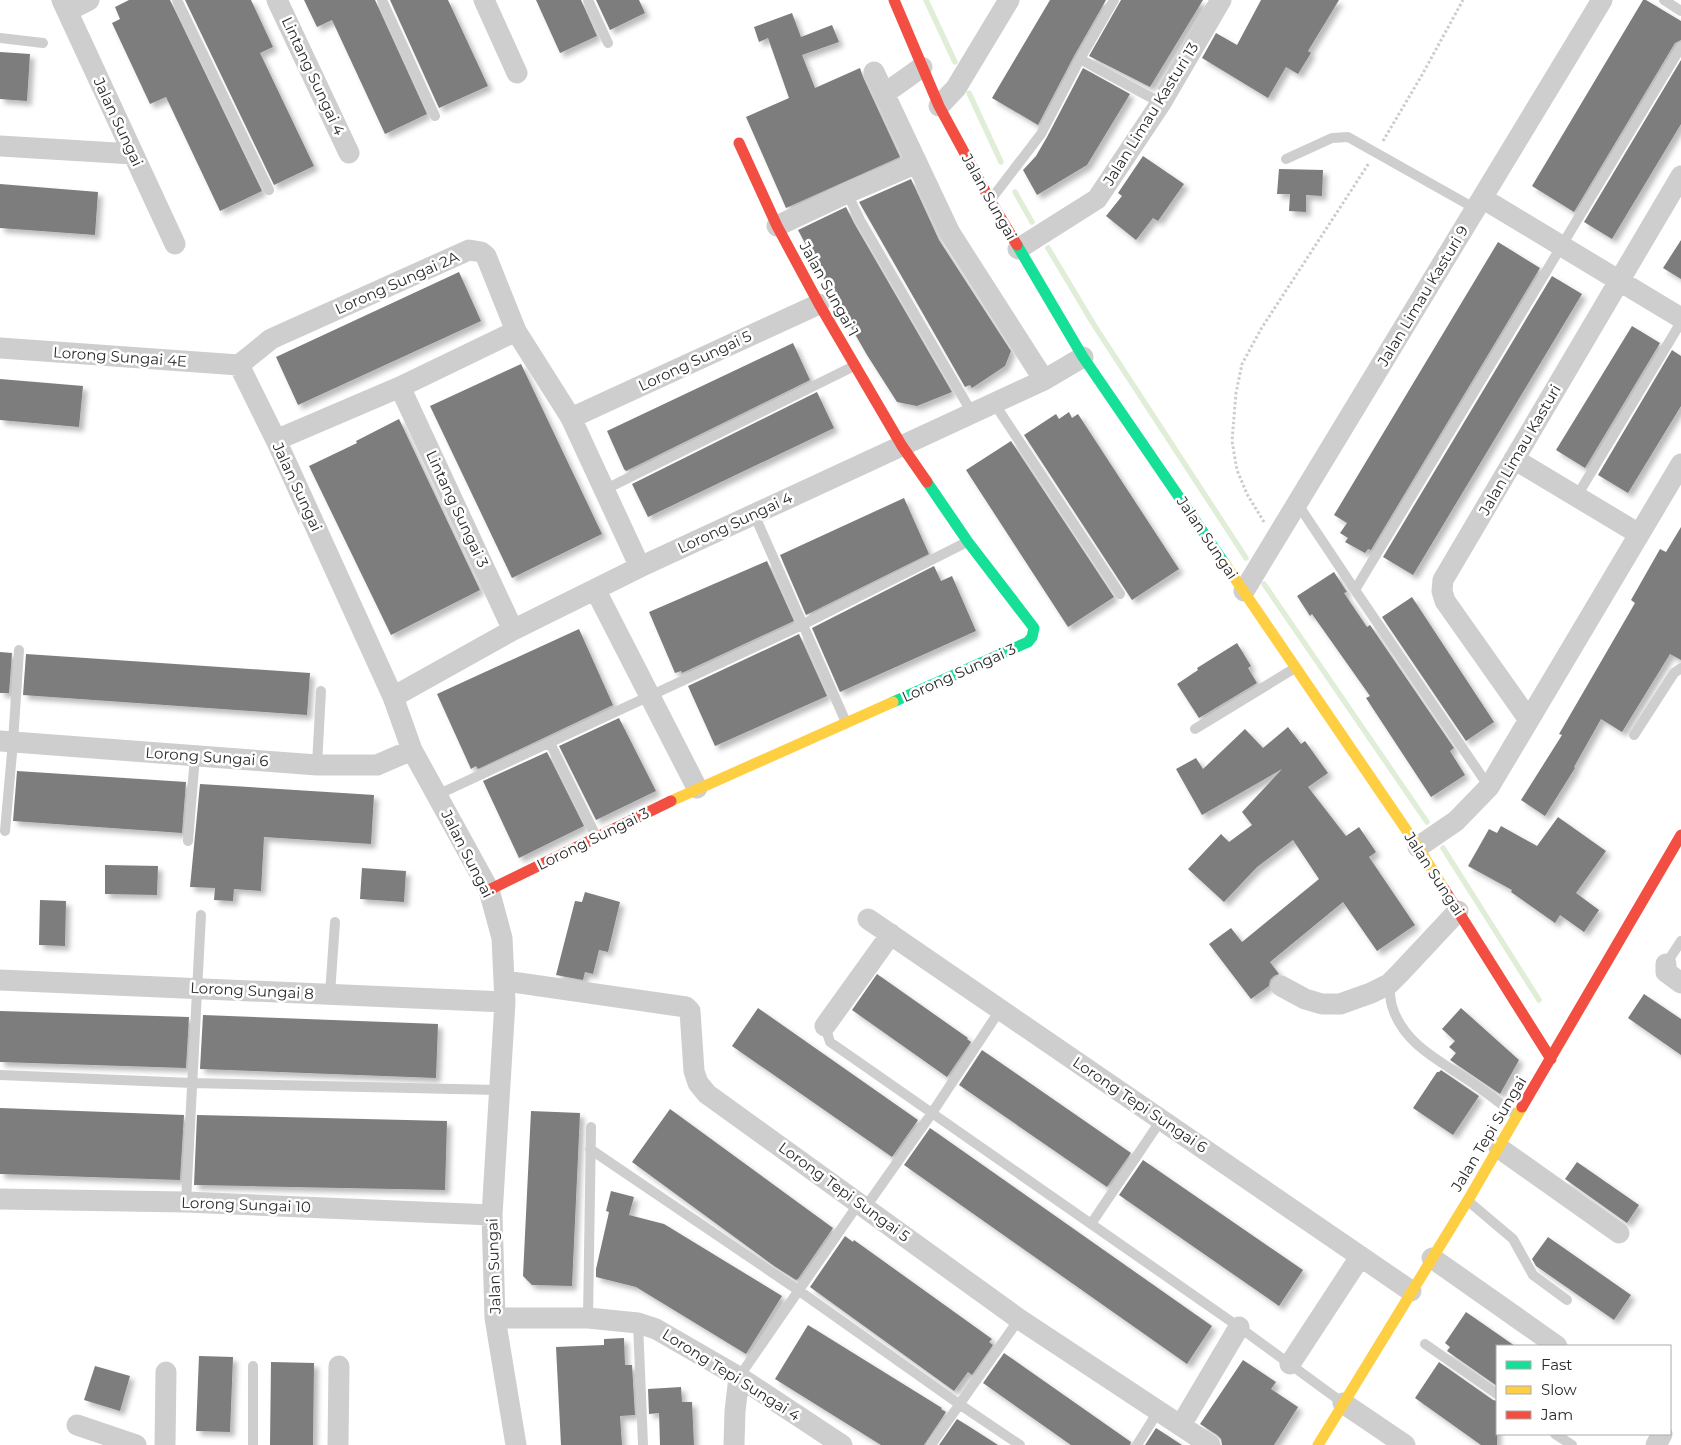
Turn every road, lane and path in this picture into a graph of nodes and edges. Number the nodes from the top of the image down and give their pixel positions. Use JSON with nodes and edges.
{"nodes":[{"id":1,"x":90,"y":0,"type":"edge"},
{"id":2,"x":177,"y":0,"type":"edge"},
{"id":3,"x":277,"y":0,"type":"edge"},
{"id":4,"x":382,"y":0,"type":"edge"},
{"id":5,"x":484,"y":0,"type":"edge"},
{"id":6,"x":588,"y":0,"type":"edge"},
{"id":7,"x":894,"y":0,"type":"edge"},
{"id":8,"x":1009,"y":0,"type":"edge"},
{"id":9,"x":1114,"y":0,"type":"edge"},
{"id":10,"x":1221,"y":0,"type":"edge"},
{"id":11,"x":1462,"y":0,"type":"edge"},
{"id":12,"x":1602,"y":0,"type":"edge"},
{"id":13,"x":1664,"y":0,"type":"edge"},
{"id":14,"x":65,"y":6,"type":"edge"},
{"id":15,"x":1681,"y":10,"type":"edge"},
{"id":16,"x":0,"y":38,"type":"edge"},
{"id":17,"x":43,"y":43,"type":"dead end"},
{"id":18,"x":608,"y":44,"type":"dead end"},
{"id":19,"x":1681,"y":47,"type":"edge"},
{"id":20,"x":1080,"y":59,"type":"junction"},
{"id":21,"x":922,"y":67,"type":"junction"},
{"id":22,"x":874,"y":72,"type":"dead end"},
{"id":23,"x":517,"y":73,"type":"dead end"},
{"id":24,"x":884,"y":94,"type":"junction"},
{"id":25,"x":1161,"y":103,"type":"junction"},
{"id":26,"x":939,"y":106,"type":"junction"},
{"id":27,"x":435,"y":116,"type":"dead end"},
{"id":28,"x":739,"y":142,"type":"dead end"},
{"id":29,"x":0,"y":146,"type":"edge"},
{"id":30,"x":349,"y":153,"type":"dead end"},
{"id":31,"x":1376,"y":153,"type":"junction"},
{"id":32,"x":133,"y":154,"type":"junction"},
{"id":33,"x":1286,"y":159,"type":"dead end"},
{"id":34,"x":916,"y":163,"type":"junction"},
{"id":35,"x":1681,"y":176,"type":"edge"},
{"id":36,"x":269,"y":190,"type":"dead end"},
{"id":37,"x":847,"y":193,"type":"junction"},
{"id":38,"x":990,"y":200,"type":"junction"},
{"id":39,"x":1479,"y":204,"type":"junction"},
{"id":40,"x":777,"y":226,"type":"junction"},
{"id":41,"x":175,"y":244,"type":"dead end"},
{"id":42,"x":1562,"y":246,"type":"junction"},
{"id":43,"x":1018,"y":248,"type":"junction"},
{"id":44,"x":1619,"y":281,"type":"junction"},
{"id":45,"x":819,"y":304,"type":"junction"},
{"id":46,"x":1681,"y":318,"type":"edge"},
{"id":47,"x":1681,"y":322,"type":"edge"},
{"id":48,"x":516,"y":331,"type":"junction"},
{"id":49,"x":0,"y":348,"type":"edge"},
{"id":50,"x":1083,"y":357,"type":"junction"},
{"id":51,"x":239,"y":365,"type":"junction"},
{"id":52,"x":855,"y":365,"type":"junction"},
{"id":53,"x":1044,"y":380,"type":"junction"},
{"id":54,"x":400,"y":387,"type":"junction"},
{"id":55,"x":994,"y":403,"type":"junction"},
{"id":56,"x":972,"y":413,"type":"junction"},
{"id":57,"x":570,"y":418,"type":"junction"},
{"id":58,"x":276,"y":440,"type":"junction"},
{"id":59,"x":902,"y":446,"type":"junction"},
{"id":60,"x":1514,"y":459,"type":"junction"},
{"id":61,"x":1681,"y":464,"type":"edge"},
{"id":62,"x":604,"y":490,"type":"junction"},
{"id":63,"x":1577,"y":496,"type":"junction"},
{"id":64,"x":1297,"y":503,"type":"junction"},
{"id":65,"x":754,"y":514,"type":"junction"},
{"id":66,"x":1639,"y":534,"type":"junction"},
{"id":67,"x":1275,"y":540,"type":"junction"},
{"id":68,"x":968,"y":542,"type":"junction"},
{"id":69,"x":640,"y":567,"type":"junction"},
{"id":70,"x":595,"y":589,"type":"junction"},
{"id":71,"x":1355,"y":590,"type":"junction"},
{"id":72,"x":1244,"y":592,"type":"junction"},
{"id":73,"x":1120,"y":594,"type":"dead end"},
{"id":74,"x":802,"y":624,"type":"junction"},
{"id":75,"x":513,"y":630,"type":"junction"},
{"id":76,"x":19,"y":650,"type":"dead end"},
{"id":77,"x":1296,"y":667,"type":"junction"},
{"id":78,"x":1681,"y":668,"type":"edge"},
{"id":79,"x":321,"y":691,"type":"dead end"},
{"id":80,"x":650,"y":695,"type":"junction"},
{"id":81,"x":393,"y":697,"type":"junction"},
{"id":82,"x":1529,"y":720,"type":"junction"},
{"id":83,"x":846,"y":724,"type":"junction"},
{"id":84,"x":1195,"y":729,"type":"dead end"},
{"id":85,"x":1634,"y":735,"type":"dead end"},
{"id":86,"x":7,"y":742,"type":"edge"},
{"id":87,"x":550,"y":743,"type":"junction"},
{"id":88,"x":412,"y":750,"type":"junction"},
{"id":89,"x":195,"y":756,"type":"junction"},
{"id":90,"x":317,"y":765,"type":"junction"},
{"id":91,"x":1489,"y":786,"type":"junction"},
{"id":92,"x":698,"y":788,"type":"junction"},
{"id":93,"x":437,"y":795,"type":"junction"},
{"id":94,"x":5,"y":831,"type":"dead end"},
{"id":95,"x":1681,"y":835,"type":"edge"},
{"id":96,"x":596,"y":837,"type":"junction"},
{"id":97,"x":188,"y":841,"type":"dead end"},
{"id":98,"x":1418,"y":847,"type":"junction"},
{"id":99,"x":489,"y":890,"type":"junction"},
{"id":100,"x":1458,"y":911,"type":"junction"},
{"id":101,"x":201,"y":915,"type":"dead end"},
{"id":102,"x":868,"y":919,"type":"dead end"},
{"id":103,"x":335,"y":922,"type":"dead end"},
{"id":104,"x":890,"y":934,"type":"junction"},
{"id":105,"x":1681,"y":941,"type":"edge"},
{"id":106,"x":1666,"y":964,"type":"joint"},
{"id":107,"x":0,"y":980,"type":"edge"},
{"id":108,"x":1681,"y":983,"type":"edge"},
{"id":109,"x":1389,"y":984,"type":"junction"},
{"id":110,"x":1281,"y":986,"type":"dead end"},
{"id":111,"x":196,"y":988,"type":"junction"},
{"id":112,"x":505,"y":992,"type":"junction"},
{"id":113,"x":330,"y":994,"type":"junction"},
{"id":114,"x":1000,"y":1010,"type":"junction"},
{"id":115,"x":825,"y":1026,"type":"joint"},
{"id":116,"x":1551,"y":1059,"type":"junction"},
{"id":117,"x":0,"y":1075,"type":"edge"},
{"id":118,"x":192,"y":1084,"type":"junction"},
{"id":119,"x":500,"y":1090,"type":"junction"},
{"id":120,"x":932,"y":1113,"type":"junction"},
{"id":121,"x":1517,"y":1116,"type":"junction"},
{"id":122,"x":1161,"y":1120,"type":"junction"},
{"id":123,"x":590,"y":1127,"type":"dead end"},
{"id":124,"x":1499,"y":1148,"type":"junction"},
{"id":125,"x":590,"y":1149,"type":"junction"},
{"id":126,"x":0,"y":1199,"type":"edge"},
{"id":127,"x":1468,"y":1201,"type":"junction"},
{"id":128,"x":186,"y":1202,"type":"junction"},
{"id":129,"x":862,"y":1205,"type":"junction"},
{"id":130,"x":492,"y":1215,"type":"junction"},
{"id":131,"x":1091,"y":1224,"type":"junction"},
{"id":132,"x":1619,"y":1232,"type":"dead end"},
{"id":133,"x":1360,"y":1257,"type":"junction"},
{"id":134,"x":1432,"y":1258,"type":"junction"},
{"id":135,"x":798,"y":1290,"type":"junction"},
{"id":136,"x":1411,"y":1292,"type":"junction"},
{"id":137,"x":1567,"y":1300,"type":"dead end"},
{"id":138,"x":495,"y":1318,"type":"junction"},
{"id":139,"x":588,"y":1318,"type":"junction"},
{"id":140,"x":1019,"y":1319,"type":"junction"},
{"id":141,"x":638,"y":1323,"type":"junction"},
{"id":142,"x":1239,"y":1327,"type":"junction"},
{"id":143,"x":1425,"y":1344,"type":"dead end"},
{"id":144,"x":1556,"y":1345,"type":"edge"},
{"id":145,"x":1290,"y":1364,"type":"junction"},
{"id":146,"x":253,"y":1366,"type":"dead end"},
{"id":147,"x":339,"y":1366,"type":"dead end"},
{"id":148,"x":166,"y":1372,"type":"dead end"},
{"id":149,"x":739,"y":1377,"type":"junction"},
{"id":150,"x":1496,"y":1393,"type":"edge"},
{"id":151,"x":1343,"y":1403,"type":"junction"},
{"id":152,"x":959,"y":1404,"type":"junction"},
{"id":153,"x":1158,"y":1410,"type":"junction"},
{"id":154,"x":77,"y":1425,"type":"dead end"},
{"id":155,"x":1181,"y":1425,"type":"junction"},
{"id":156,"x":1557,"y":1435,"type":"edge"},
{"id":157,"x":1400,"y":1443,"type":"edge"},
{"id":158,"x":136,"y":1445,"type":"edge"},
{"id":159,"x":165,"y":1445,"type":"edge"},
{"id":160,"x":253,"y":1445,"type":"edge"},
{"id":161,"x":338,"y":1445,"type":"edge"},
{"id":162,"x":516,"y":1445,"type":"edge"},
{"id":163,"x":643,"y":1445,"type":"edge"},
{"id":164,"x":734,"y":1445,"type":"edge"},
{"id":165,"x":842,"y":1445,"type":"edge"},
{"id":166,"x":931,"y":1445,"type":"edge"},
{"id":167,"x":1020,"y":1445,"type":"edge"},
{"id":168,"x":1137,"y":1445,"type":"edge"},
{"id":169,"x":1210,"y":1445,"type":"edge"},
{"id":170,"x":1318,"y":1445,"type":"edge"},
{"id":171,"x":1572,"y":1445,"type":"edge"}],
"edges":[{"from":1,"to":14,"type":"street"},
{"from":2,"to":36,"type":"lane"},
{"from":3,"to":30,"type":"street","name":"Lintang Sungai 4"},
{"from":4,"to":27,"type":"lane"},
{"from":5,"to":23,"type":"street"},
{"from":6,"to":18,"type":"lane"},
{"from":7,"to":21,"type":"street","name":"Jalan Sungai"},
{"from":8,"to":26,"type":"street"},
{"from":9,"to":20,"type":"lane"},
{"from":10,"to":25,"type":"street","name":"Jalan Limau Kasturi 13"},
{"from":11,"to":31,"type":"path"},
{"from":12,"to":39,"type":"street","name":"Jalan Limau Kasturi 9"},
{"from":13,"to":15,"type":"lane"},
{"from":14,"to":32,"type":"street","name":"Jalan Sungai"},
{"from":16,"to":17,"type":"lane"},
{"from":19,"to":42,"type":"lane"},
{"from":20,"to":25,"type":"lane"},
{"from":20,"to":38,"type":"lane"},
{"from":21,"to":24,"type":"street"},
{"from":21,"to":26,"type":"street","name":"Jalan Sungai"},
{"from":22,"to":24,"type":"street"},
{"from":24,"to":34,"type":"street"},
{"from":25,"to":43,"type":"street","name":"Jalan Limau Kasturi 13"},
{"from":26,"to":38,"type":"street","name":"Jalan Sungai"},
{"from":28,"to":40,"type":"street","name":"Jalan Sungai 1"},
{"from":29,"to":32,"type":"street"},
{"from":31,"to":33,"type":"lane"},
{"from":31,"to":39,"type":"lane"},
{"from":31,"to":67,"type":"path"},
{"from":32,"to":41,"type":"street","name":"Jalan Sungai"},
{"from":34,"to":37,"type":"street"},
{"from":34,"to":53,"type":"street"},
{"from":35,"to":44,"type":"street","name":"Jalan Limau Kasturi"},
{"from":37,"to":40,"type":"street"},
{"from":37,"to":56,"type":"lane"},
{"from":38,"to":43,"type":"street","name":"Jalan Sungai"},
{"from":39,"to":42,"type":"street"},
{"from":39,"to":64,"type":"street","name":"Jalan Limau Kasturi 9"},
{"from":40,"to":45,"type":"street","name":"Jalan Sungai 1"},
{"from":42,"to":44,"type":"street"},
{"from":42,"to":71,"type":"lane"},
{"from":43,"to":50,"type":"street","name":"Jalan Sungai"},
{"from":44,"to":46,"type":"street"},
{"from":44,"to":60,"type":"street","name":"Jalan Limau Kasturi"},
{"from":45,"to":52,"type":"street","name":"Jalan Sungai 1"},
{"from":45,"to":57,"type":"street","name":"Lorong Sungai 5"},
{"from":47,"to":63,"type":"lane"},
{"from":48,"to":51,"type":"street","name":"Lorong Sungai 2A"},
{"from":48,"to":54,"type":"street"},
{"from":48,"to":57,"type":"street","name":"Lorong Sungai 2A"},
{"from":49,"to":51,"type":"street","name":"Lorong Sungai 4E"},
{"from":50,"to":53,"type":"street","name":"Lorong Sungai 4"},
{"from":50,"to":72,"type":"street","name":"Jalan Sungai"},
{"from":51,"to":58,"type":"street","name":"Jalan Sungai"},
{"from":52,"to":59,"type":"street","name":"Jalan Sungai 1"},
{"from":52,"to":62,"type":"lane"},
{"from":53,"to":55,"type":"street","name":"Lorong Sungai 4"},
{"from":54,"to":58,"type":"street"},
{"from":54,"to":75,"type":"street","name":"Lintang Sungai 3"},
{"from":55,"to":56,"type":"street","name":"Lorong Sungai 4"},
{"from":55,"to":73,"type":"lane"},
{"from":56,"to":59,"type":"street","name":"Lorong Sungai 4"},
{"from":57,"to":62,"type":"street","name":"Lorong Sungai 2A"},
{"from":58,"to":81,"type":"street","name":"Jalan Sungai"},
{"from":59,"to":65,"type":"street","name":"Lorong Sungai 4"},
{"from":59,"to":68,"type":"street","name":"Lorong Sungai 3"},
{"from":60,"to":63,"type":"street"},
{"from":60,"to":82,"type":"street","name":"Jalan Limau Kasturi"},
{"from":61,"to":66,"type":"street"},
{"from":62,"to":69,"type":"street","name":"Lorong Sungai 2A"},
{"from":63,"to":66,"type":"street"},
{"from":64,"to":67,"type":"street","name":"Jalan Limau Kasturi 9"},
{"from":64,"to":71,"type":"lane"},
{"from":65,"to":69,"type":"street","name":"Lorong Sungai 4"},
{"from":65,"to":74,"type":"lane"},
{"from":66,"to":82,"type":"street"},
{"from":67,"to":72,"type":"street","name":"Jalan Limau Kasturi 9"},
{"from":68,"to":74,"type":"lane"},
{"from":68,"to":83,"type":"street","name":"Lorong Sungai 3"},
{"from":69,"to":70,"type":"street","name":"Lorong Sungai 4"},
{"from":70,"to":75,"type":"street","name":"Lorong Sungai 4"},
{"from":70,"to":80,"type":"street"},
{"from":71,"to":91,"type":"lane"},
{"from":72,"to":77,"type":"street","name":"Jalan Sungai"},
{"from":74,"to":80,"type":"lane"},
{"from":74,"to":83,"type":"lane"},
{"from":75,"to":81,"type":"street","name":"Lorong Sungai 4"},
{"from":76,"to":86,"type":"lane"},
{"from":77,"to":84,"type":"lane"},
{"from":77,"to":98,"type":"street","name":"Jalan Sungai"},
{"from":78,"to":85,"type":"lane"},
{"from":79,"to":90,"type":"lane"},
{"from":80,"to":87,"type":"lane"},
{"from":80,"to":92,"type":"street"},
{"from":81,"to":88,"type":"street","name":"Jalan Sungai"},
{"from":82,"to":91,"type":"street"},
{"from":83,"to":92,"type":"street","name":"Lorong Sungai 3"},
{"from":86,"to":89,"type":"street","name":"Lorong Sungai 6"},
{"from":86,"to":94,"type":"lane"},
{"from":87,"to":93,"type":"lane"},
{"from":87,"to":96,"type":"lane"},
{"from":88,"to":90,"type":"street","name":"Lorong Sungai 6"},
{"from":88,"to":93,"type":"street","name":"Jalan Sungai"},
{"from":89,"to":90,"type":"street","name":"Lorong Sungai 6"},
{"from":89,"to":97,"type":"lane"},
{"from":91,"to":98,"type":"street"},
{"from":92,"to":96,"type":"street","name":"Lorong Sungai 3"},
{"from":93,"to":99,"type":"street","name":"Jalan Sungai"},
{"from":95,"to":116,"type":"street","name":"Jalan Tepi Sungai"},
{"from":96,"to":99,"type":"street","name":"Lorong Sungai 3"},
{"from":98,"to":100,"type":"street","name":"Jalan Sungai"},
{"from":99,"to":112,"type":"street","name":"Jalan Sungai"},
{"from":100,"to":109,"type":"street"},
{"from":100,"to":116,"type":"street","name":"Jalan Sungai"},
{"from":101,"to":111,"type":"lane"},
{"from":102,"to":104,"type":"street","name":"Lorong Tepi Sungai 6"},
{"from":103,"to":113,"type":"lane"},
{"from":104,"to":114,"type":"street","name":"Lorong Tepi Sungai 6"},
{"from":104,"to":115,"type":"street"},
{"from":105,"to":106,"type":"lane"},
{"from":106,"to":108,"type":"street"},
{"from":107,"to":111,"type":"street","name":"Lorong Sungai 8"},
{"from":109,"to":110,"type":"street"},
{"from":109,"to":121,"type":"lane"},
{"from":111,"to":113,"type":"street","name":"Lorong Sungai 8"},
{"from":111,"to":118,"type":"lane"},
{"from":112,"to":113,"type":"street","name":"Lorong Sungai 8"},
{"from":112,"to":119,"type":"street","name":"Jalan Sungai"},
{"from":112,"to":129,"type":"street","name":"Lorong Tepi Sungai 5"},
{"from":114,"to":120,"type":"lane"},
{"from":114,"to":122,"type":"street","name":"Lorong Tepi Sungai 6"},
{"from":115,"to":120,"type":"lane"},
{"from":116,"to":121,"type":"street","name":"Jalan Tepi Sungai"},
{"from":117,"to":118,"type":"lane"},
{"from":118,"to":119,"type":"lane"},
{"from":118,"to":128,"type":"lane"},
{"from":119,"to":130,"type":"street","name":"Jalan Sungai"},
{"from":120,"to":129,"type":"lane"},
{"from":120,"to":131,"type":"lane"},
{"from":121,"to":124,"type":"street","name":"Jalan Tepi Sungai"},
{"from":122,"to":131,"type":"lane"},
{"from":122,"to":133,"type":"street","name":"Lorong Tepi Sungai 6"},
{"from":123,"to":125,"type":"lane"},
{"from":124,"to":127,"type":"street","name":"Jalan Tepi Sungai"},
{"from":124,"to":132,"type":"street"},
{"from":125,"to":135,"type":"lane"},
{"from":125,"to":139,"type":"lane"},
{"from":126,"to":128,"type":"street","name":"Lorong Sungai 10"},
{"from":127,"to":134,"type":"street","name":"Jalan Tepi Sungai"},
{"from":127,"to":137,"type":"lane"},
{"from":128,"to":130,"type":"street","name":"Lorong Sungai 10"},
{"from":129,"to":135,"type":"lane"},
{"from":129,"to":140,"type":"street","name":"Lorong Tepi Sungai 5"},
{"from":130,"to":138,"type":"street","name":"Jalan Sungai"},
{"from":131,"to":142,"type":"lane"},
{"from":133,"to":136,"type":"street","name":"Lorong Tepi Sungai 6"},
{"from":133,"to":145,"type":"street"},
{"from":134,"to":136,"type":"street","name":"Jalan Tepi Sungai"},
{"from":134,"to":144,"type":"street"},
{"from":135,"to":149,"type":"lane"},
{"from":135,"to":152,"type":"lane"},
{"from":136,"to":151,"type":"street","name":"Jalan Tepi Sungai"},
{"from":138,"to":139,"type":"street","name":"Lorong Tepi Sungai 4"},
{"from":138,"to":162,"type":"street","name":"Jalan Sungai"},
{"from":139,"to":141,"type":"street","name":"Lorong Tepi Sungai 4"},
{"from":140,"to":152,"type":"lane"},
{"from":140,"to":153,"type":"street","name":"Lorong Tepi Sungai 5"},
{"from":141,"to":149,"type":"street","name":"Lorong Tepi Sungai 4"},
{"from":141,"to":163,"type":"lane"},
{"from":142,"to":145,"type":"lane"},
{"from":142,"to":155,"type":"street"},
{"from":143,"to":150,"type":"lane"},
{"from":145,"to":151,"type":"lane"},
{"from":146,"to":160,"type":"lane"},
{"from":147,"to":161,"type":"street"},
{"from":148,"to":159,"type":"street"},
{"from":149,"to":164,"type":"street"},
{"from":149,"to":165,"type":"street","name":"Lorong Tepi Sungai 4"},
{"from":151,"to":157,"type":"street"},
{"from":151,"to":170,"type":"street","name":"Jalan Tepi Sungai"},
{"from":152,"to":166,"type":"lane"},
{"from":152,"to":167,"type":"lane"},
{"from":153,"to":155,"type":"street","name":"Lorong Tepi Sungai 5"},
{"from":153,"to":168,"type":"lane"},
{"from":154,"to":158,"type":"street"},
{"from":155,"to":169,"type":"street","name":"Lorong Tepi Sungai 5"},
{"from":156,"to":171,"type":"lane"}]}
